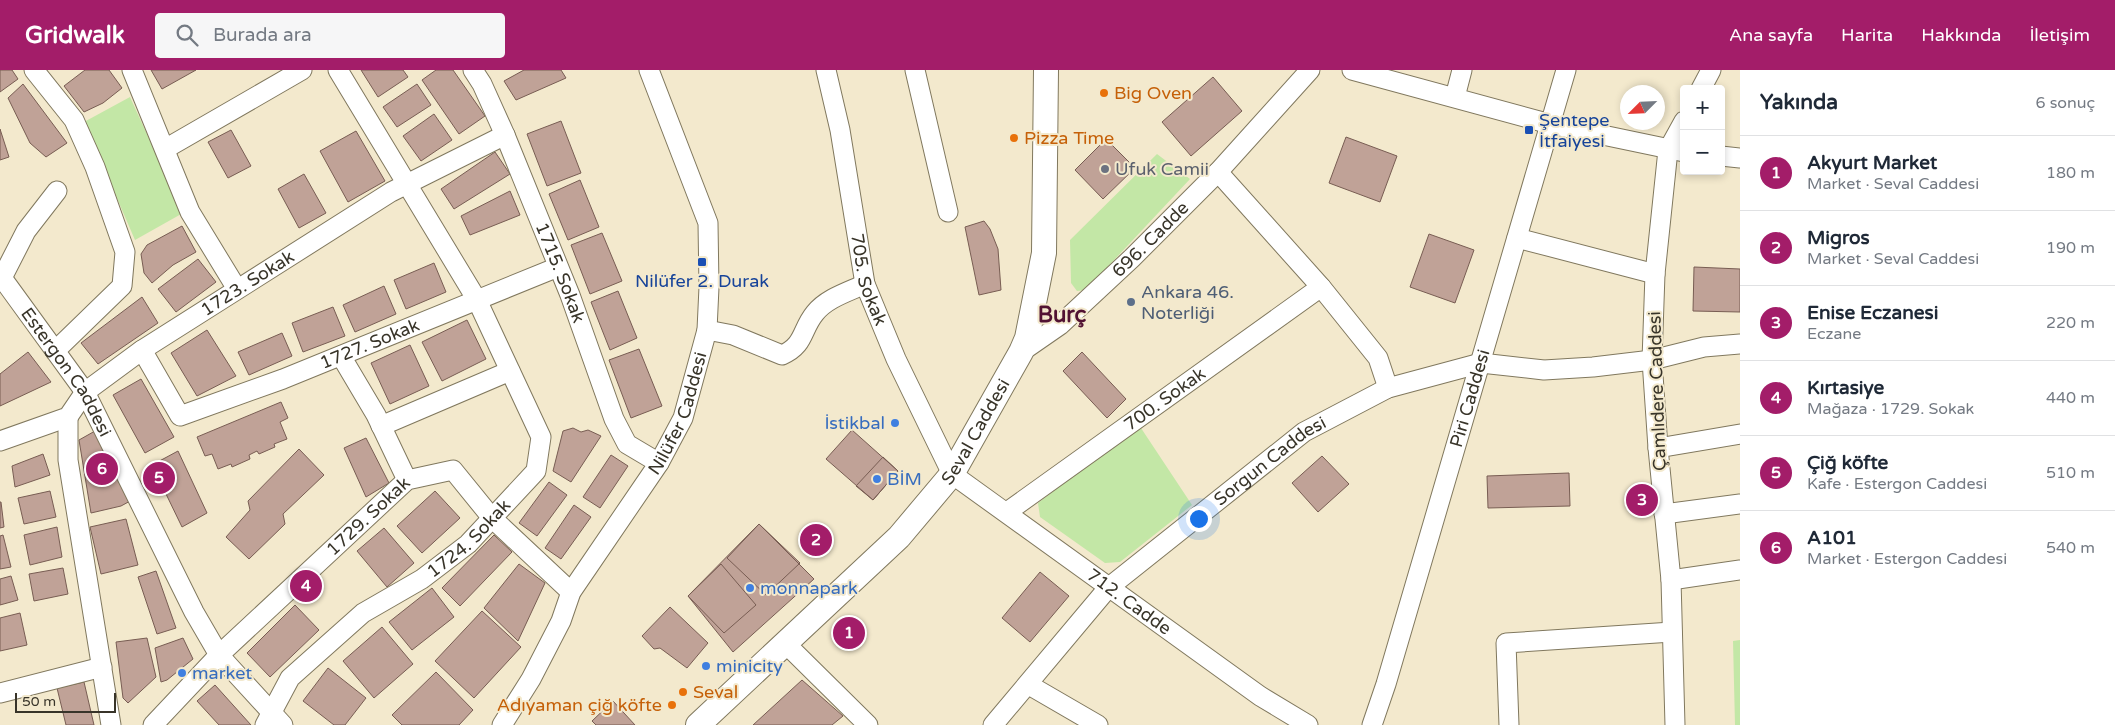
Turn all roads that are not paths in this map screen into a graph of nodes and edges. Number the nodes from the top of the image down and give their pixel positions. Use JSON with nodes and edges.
{"nodes":[{"id":1,"x":34,"y":70,"type":"edge"},
{"id":2,"x":132,"y":70,"type":"edge"},
{"id":3,"x":302,"y":70,"type":"edge"},
{"id":4,"x":338,"y":70,"type":"edge"},
{"id":5,"x":473,"y":70,"type":"edge"},
{"id":6,"x":649,"y":70,"type":"edge"},
{"id":7,"x":826,"y":70,"type":"edge"},
{"id":8,"x":915,"y":70,"type":"edge"},
{"id":9,"x":1046,"y":70,"type":"edge"},
{"id":10,"x":1310,"y":70,"type":"edge"},
{"id":11,"x":1352,"y":70,"type":"edge"},
{"id":12,"x":1462,"y":70,"type":"edge"},
{"id":13,"x":1566,"y":70,"type":"edge"},
{"id":14,"x":1711,"y":70,"type":"edge"},
{"id":15,"x":1703,"y":85,"type":"edge"},
{"id":16,"x":1454,"y":97,"type":"junction"},
{"id":17,"x":1550,"y":124,"type":"junction"},
{"id":18,"x":1682,"y":130,"type":"edge"},
{"id":19,"x":505,"y":135,"type":"junction"},
{"id":20,"x":165,"y":149,"type":"junction"},
{"id":21,"x":1676,"y":151,"type":"edge"},
{"id":22,"x":1725,"y":156,"type":"edge"},
{"id":23,"x":1740,"y":158,"type":"edge"},
{"id":24,"x":1218,"y":172,"type":"junction"},
{"id":25,"x":406,"y":185,"type":"junction"},
{"id":26,"x":57,"y":191,"type":"dead end"},
{"id":27,"x":948,"y":212,"type":"dead end"},
{"id":28,"x":1517,"y":238,"type":"junction"},
{"id":29,"x":558,"y":267,"type":"junction"},
{"id":30,"x":1655,"y":274,"type":"junction"},
{"id":31,"x":1,"y":277,"type":"edge"},
{"id":32,"x":865,"y":284,"type":"junction"},
{"id":33,"x":1321,"y":287,"type":"junction"},
{"id":34,"x":237,"y":290,"type":"junction"},
{"id":35,"x":476,"y":300,"type":"junction"},
{"id":36,"x":707,"y":330,"type":"junction"},
{"id":37,"x":1740,"y":344,"type":"edge"},
{"id":38,"x":142,"y":350,"type":"junction"},
{"id":39,"x":56,"y":351,"type":"junction"},
{"id":40,"x":1021,"y":352,"type":"junction"},
{"id":41,"x":341,"y":356,"type":"junction"},
{"id":42,"x":1652,"y":360,"type":"junction"},
{"id":43,"x":1481,"y":363,"type":"junction"},
{"id":44,"x":510,"y":371,"type":"junction"},
{"id":45,"x":1388,"y":388,"type":"junction"},
{"id":46,"x":85,"y":392,"type":"junction"},
{"id":47,"x":68,"y":417,"type":"junction"},
{"id":48,"x":381,"y":426,"type":"junction"},
{"id":49,"x":1740,"y":434,"type":"edge"},
{"id":50,"x":0,"y":441,"type":"edge"},
{"id":51,"x":1658,"y":448,"type":"junction"},
{"id":52,"x":659,"y":463,"type":"junction"},
{"id":53,"x":952,"y":474,"type":"junction"},
{"id":54,"x":407,"y":480,"type":"junction"},
{"id":55,"x":1740,"y":504,"type":"edge"},
{"id":56,"x":1007,"y":512,"type":"junction"},
{"id":57,"x":1664,"y":514,"type":"junction"},
{"id":58,"x":492,"y":518,"type":"junction"},
{"id":59,"x":1740,"y":570,"type":"edge"},
{"id":60,"x":1671,"y":580,"type":"junction"},
{"id":61,"x":1108,"y":588,"type":"junction"},
{"id":62,"x":571,"y":592,"type":"junction"},
{"id":63,"x":1672,"y":632,"type":"junction"},
{"id":64,"x":786,"y":644,"type":"junction"},
{"id":65,"x":219,"y":654,"type":"junction"},
{"id":66,"x":102,"y":667,"type":"junction"},
{"id":67,"x":1029,"y":685,"type":"junction"},
{"id":68,"x":0,"y":693,"type":"edge"},
{"id":69,"x":273,"y":721,"type":"edge"},
{"id":70,"x":111,"y":725,"type":"edge"},
{"id":71,"x":153,"y":725,"type":"edge"},
{"id":72,"x":502,"y":725,"type":"edge"},
{"id":73,"x":698,"y":725,"type":"edge"},
{"id":74,"x":868,"y":725,"type":"edge"},
{"id":75,"x":994,"y":725,"type":"edge"},
{"id":76,"x":1098,"y":725,"type":"edge"},
{"id":77,"x":1308,"y":725,"type":"edge"},
{"id":78,"x":1372,"y":725,"type":"edge"},
{"id":79,"x":1509,"y":725,"type":"edge"},
{"id":80,"x":1675,"y":725,"type":"edge"}],
"edges":[{"from":1,"to":39,"type":"street"},
{"from":2,"to":20,"type":"street"},
{"from":3,"to":20,"type":"street"},
{"from":4,"to":25,"type":"street","name":"1724. Sokak"},
{"from":5,"to":19,"type":"street","name":"1715. Sokak"},
{"from":6,"to":36,"type":"street","name":"Nilüfer Caddesi"},
{"from":7,"to":32,"type":"street","name":"705. Sokak"},
{"from":8,"to":27,"type":"street"},
{"from":9,"to":40,"type":"main road","name":"Seval Caddesi"},
{"from":10,"to":24,"type":"street","name":"696. Cadde"},
{"from":11,"to":16,"type":"street"},
{"from":12,"to":16,"type":"street"},
{"from":13,"to":17,"type":"street","name":"Piri Caddesi"},
{"from":14,"to":15,"type":"street"},
{"from":16,"to":17,"type":"street"},
{"from":17,"to":21,"type":"street"},
{"from":17,"to":28,"type":"street","name":"Piri Caddesi"},
{"from":18,"to":21,"type":"street","name":"Çamlıdere Caddesi"},
{"from":19,"to":25,"type":"street","name":"1723. Sokak"},
{"from":19,"to":29,"type":"street","name":"1715. Sokak"},
{"from":20,"to":34,"type":"street"},
{"from":21,"to":30,"type":"street","name":"Çamlıdere Caddesi"},
{"from":22,"to":23,"type":"street"},
{"from":24,"to":33,"type":"street"},
{"from":24,"to":40,"type":"street","name":"696. Cadde"},
{"from":25,"to":34,"type":"street","name":"1723. Sokak"},
{"from":25,"to":35,"type":"street","name":"1724. Sokak"},
{"from":26,"to":31,"type":"street"},
{"from":28,"to":30,"type":"street"},
{"from":28,"to":43,"type":"street","name":"Piri Caddesi"},
{"from":29,"to":35,"type":"street","name":"1727. Sokak"},
{"from":29,"to":52,"type":"street","name":"1715. Sokak"},
{"from":30,"to":42,"type":"street","name":"Çamlıdere Caddesi"},
{"from":31,"to":39,"type":"street","name":"Estergon Caddesi"},
{"from":32,"to":36,"type":"street"},
{"from":32,"to":53,"type":"street","name":"705. Sokak"},
{"from":33,"to":45,"type":"street"},
{"from":33,"to":56,"type":"street","name":"700. Sokak"},
{"from":34,"to":38,"type":"street","name":"1723. Sokak"},
{"from":35,"to":41,"type":"street","name":"1727. Sokak"},
{"from":35,"to":44,"type":"street","name":"1724. Sokak"},
{"from":36,"to":52,"type":"street","name":"Nilüfer Caddesi"},
{"from":37,"to":42,"type":"street"},
{"from":38,"to":41,"type":"street","name":"1727. Sokak"},
{"from":38,"to":46,"type":"street","name":"1723. Sokak"},
{"from":39,"to":46,"type":"street","name":"Estergon Caddesi"},
{"from":40,"to":53,"type":"main road","name":"Seval Caddesi"},
{"from":41,"to":48,"type":"street"},
{"from":42,"to":43,"type":"street"},
{"from":42,"to":51,"type":"street","name":"Çamlıdere Caddesi"},
{"from":43,"to":45,"type":"street","name":"Sorgun Caddesi"},
{"from":43,"to":78,"type":"street","name":"Piri Caddesi"},
{"from":44,"to":48,"type":"street"},
{"from":44,"to":58,"type":"street","name":"1724. Sokak"},
{"from":45,"to":61,"type":"street","name":"Sorgun Caddesi"},
{"from":46,"to":47,"type":"street","name":"1723. Sokak"},
{"from":46,"to":65,"type":"street","name":"Estergon Caddesi"},
{"from":47,"to":50,"type":"street"},
{"from":47,"to":66,"type":"street"},
{"from":48,"to":54,"type":"street"},
{"from":49,"to":51,"type":"street"},
{"from":51,"to":57,"type":"street","name":"Çamlıdere Caddesi"},
{"from":52,"to":62,"type":"street","name":"Nilüfer Caddesi"},
{"from":53,"to":56,"type":"street","name":"712. Cadde"},
{"from":53,"to":64,"type":"main road","name":"Seval Caddesi"},
{"from":54,"to":58,"type":"street","name":"1729. Sokak"},
{"from":54,"to":65,"type":"street","name":"1729. Sokak"},
{"from":55,"to":57,"type":"street"},
{"from":56,"to":61,"type":"street","name":"712. Cadde"},
{"from":57,"to":60,"type":"street","name":"Çamlıdere Caddesi"},
{"from":58,"to":62,"type":"street","name":"1729. Sokak"},
{"from":58,"to":69,"type":"street","name":"1724. Sokak"},
{"from":59,"to":60,"type":"street"},
{"from":60,"to":63,"type":"street","name":"Çamlıdere Caddesi"},
{"from":61,"to":67,"type":"street","name":"Sorgun Caddesi"},
{"from":61,"to":77,"type":"street","name":"712. Cadde"},
{"from":62,"to":72,"type":"street","name":"Nilüfer Caddesi"},
{"from":63,"to":79,"type":"street"},
{"from":63,"to":80,"type":"street","name":"Çamlıdere Caddesi"},
{"from":64,"to":73,"type":"main road","name":"Seval Caddesi"},
{"from":64,"to":74,"type":"street"},
{"from":65,"to":69,"type":"street","name":"Estergon Caddesi"},
{"from":65,"to":71,"type":"street","name":"1729. Sokak"},
{"from":66,"to":68,"type":"street"},
{"from":66,"to":70,"type":"street"},
{"from":67,"to":75,"type":"street","name":"Sorgun Caddesi"},
{"from":67,"to":76,"type":"street"}]}
